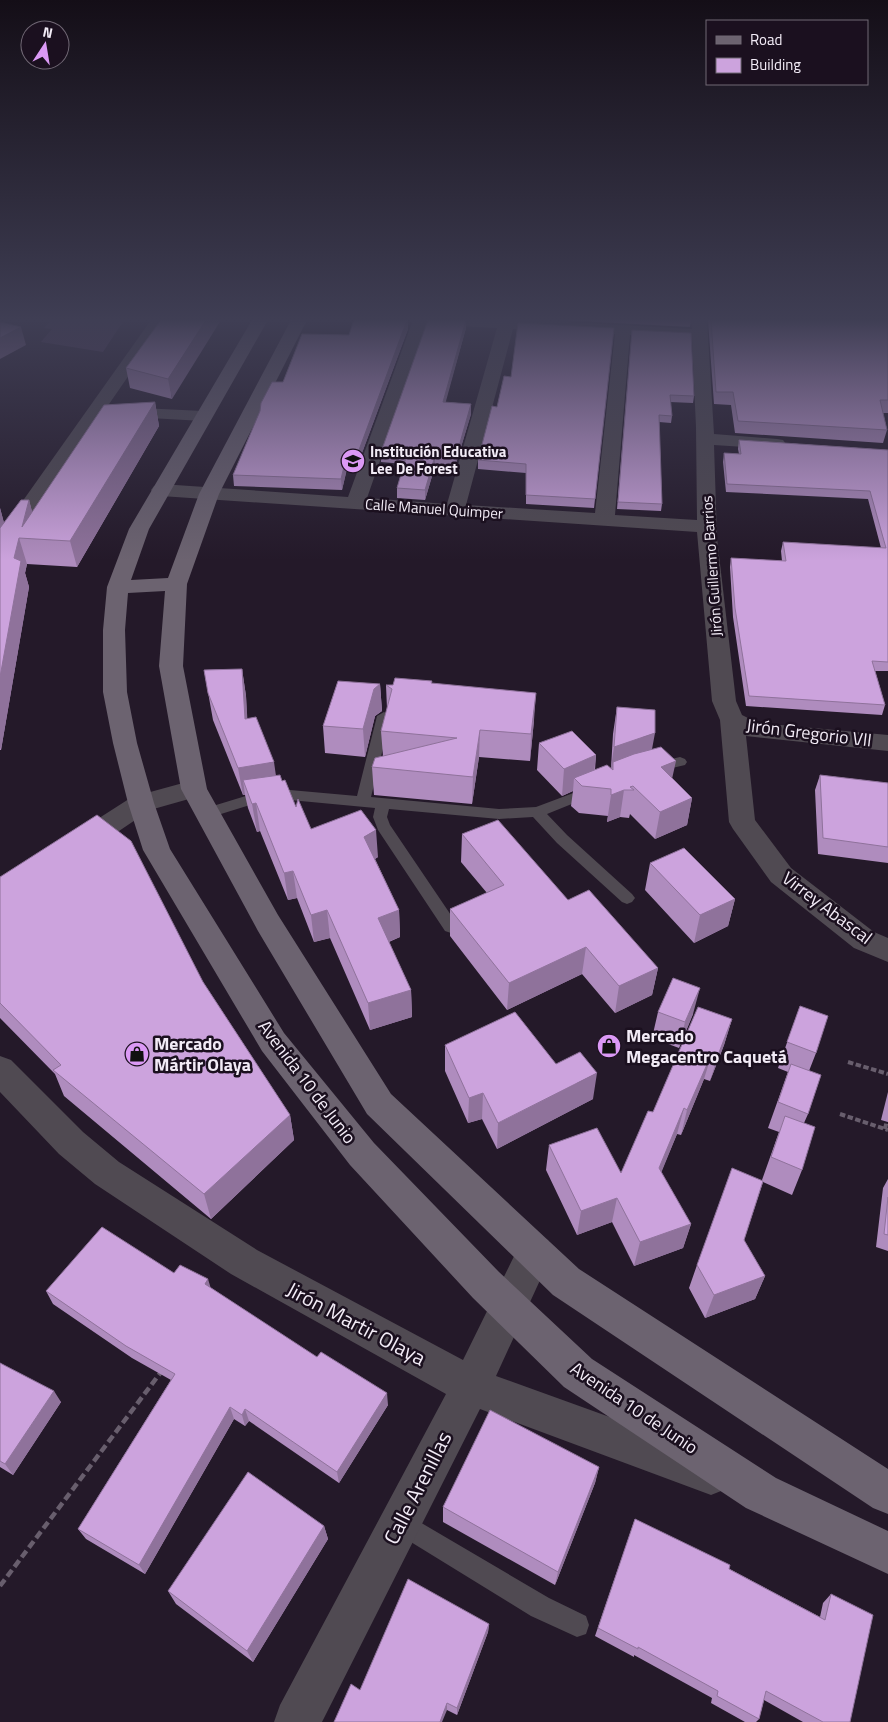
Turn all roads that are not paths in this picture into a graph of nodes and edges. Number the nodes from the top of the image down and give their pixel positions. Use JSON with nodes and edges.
{"nodes":[{"id":1,"x":109,"y":400,"type":"edge"},
{"id":2,"x":206,"y":400,"type":"edge"},
{"id":3,"x":258,"y":400,"type":"edge"},
{"id":4,"x":393,"y":400,"type":"edge"},
{"id":5,"x":486,"y":400,"type":"edge"},
{"id":6,"x":616,"y":400,"type":"edge"},
{"id":7,"x":704,"y":400,"type":"edge"},
{"id":8,"x":203,"y":405,"type":"junction"},
{"id":9,"x":96,"y":411,"type":"junction"},
{"id":10,"x":706,"y":439,"type":"junction"},
{"id":11,"x":795,"y":445,"type":"edge"},
{"id":12,"x":161,"y":490,"type":"junction"},
{"id":13,"x":209,"y":494,"type":"junction"},
{"id":14,"x":355,"y":504,"type":"junction"},
{"id":15,"x":456,"y":511,"type":"junction"},
{"id":16,"x":604,"y":521,"type":"junction"},
{"id":17,"x":707,"y":527,"type":"junction"},
{"id":18,"x":0,"y":548,"type":"edge"},
{"id":19,"x":176,"y":584,"type":"junction"},
{"id":20,"x":118,"y":587,"type":"junction"},
{"id":21,"x":384,"y":716,"type":"edge"},
{"id":22,"x":732,"y":720,"type":"junction"},
{"id":23,"x":888,"y":744,"type":"edge"},
{"id":24,"x":680,"y":762,"type":"dead end"},
{"id":25,"x":638,"y":771,"type":"edge"},
{"id":26,"x":598,"y":787,"type":"edge"},
{"id":27,"x":201,"y":801,"type":"junction"},
{"id":28,"x":363,"y":802,"type":"junction"},
{"id":29,"x":141,"y":803,"type":"junction"},
{"id":30,"x":383,"y":804,"type":"junction"},
{"id":31,"x":537,"y":812,"type":"junction"},
{"id":32,"x":58,"y":858,"type":"edge"},
{"id":33,"x":627,"y":898,"type":"dead end"},
{"id":34,"x":451,"y":927,"type":"edge"},
{"id":35,"x":888,"y":951,"type":"edge"},
{"id":36,"x":0,"y":1070,"type":"edge"},
{"id":37,"x":535,"y":1252,"type":"junction"},
{"id":38,"x":508,"y":1307,"type":"junction"},
{"id":39,"x":471,"y":1386,"type":"junction"},
{"id":40,"x":762,"y":1493,"type":"junction"},
{"id":41,"x":888,"y":1494,"type":"edge"},
{"id":42,"x":401,"y":1522,"type":"junction"},
{"id":43,"x":888,"y":1553,"type":"edge"},
{"id":44,"x":577,"y":1625,"type":"dead end"},
{"id":45,"x":297,"y":1722,"type":"edge"}],
"edges":[{"from":1,"to":9,"type":"street"},
{"from":2,"to":8,"type":"street","name":"Avenida 10 de Junio"},
{"from":3,"to":13,"type":"street"},
{"from":4,"to":14,"type":"street"},
{"from":5,"to":15,"type":"street"},
{"from":6,"to":16,"type":"street"},
{"from":7,"to":10,"type":"street","name":"Jirón Guillermo Barrios"},
{"from":8,"to":9,"type":"street"},
{"from":8,"to":12,"type":"street","name":"Avenida 10 de Junio"},
{"from":9,"to":18,"type":"street"},
{"from":10,"to":11,"type":"street"},
{"from":10,"to":17,"type":"street","name":"Jirón Guillermo Barrios"},
{"from":12,"to":13,"type":"street","name":"Calle Manuel Quimper"},
{"from":12,"to":20,"type":"street","name":"Avenida 10 de Junio"},
{"from":13,"to":14,"type":"street","name":"Calle Manuel Quimper"},
{"from":13,"to":19,"type":"street"},
{"from":14,"to":15,"type":"street","name":"Calle Manuel Quimper"},
{"from":15,"to":16,"type":"street","name":"Calle Manuel Quimper"},
{"from":16,"to":17,"type":"street","name":"Calle Manuel Quimper"},
{"from":17,"to":22,"type":"street","name":"Jirón Guillermo Barrios"},
{"from":19,"to":20,"type":"street"},
{"from":19,"to":27,"type":"street"},
{"from":20,"to":29,"type":"street","name":"Avenida 10 de Junio"},
{"from":21,"to":28,"type":"lane"},
{"from":22,"to":23,"type":"street","name":"Jirón Gregorio VII"},
{"from":22,"to":35,"type":"street","name":"Virrey Abascal"},
{"from":24,"to":25,"type":"lane"},
{"from":26,"to":31,"type":"lane"},
{"from":27,"to":28,"type":"lane"},
{"from":27,"to":29,"type":"street"},
{"from":27,"to":37,"type":"street"},
{"from":28,"to":30,"type":"lane"},
{"from":29,"to":32,"type":"street"},
{"from":29,"to":38,"type":"street","name":"Avenida 10 de Junio"},
{"from":30,"to":31,"type":"lane"},
{"from":30,"to":34,"type":"lane"},
{"from":31,"to":33,"type":"lane"},
{"from":36,"to":39,"type":"street","name":"Jirón Martir Olaya"},
{"from":37,"to":38,"type":"street","name":"Calle Arenillas"},
{"from":37,"to":41,"type":"street"},
{"from":38,"to":39,"type":"street","name":"Calle Arenillas"},
{"from":38,"to":40,"type":"street","name":"Avenida 10 de Junio"},
{"from":39,"to":40,"type":"street","name":"Jirón Martir Olaya"},
{"from":39,"to":42,"type":"street","name":"Calle Arenillas"},
{"from":40,"to":43,"type":"street","name":"Avenida 10 de Junio"},
{"from":42,"to":44,"type":"lane"},
{"from":42,"to":45,"type":"street","name":"Calle Arenillas"}]}
